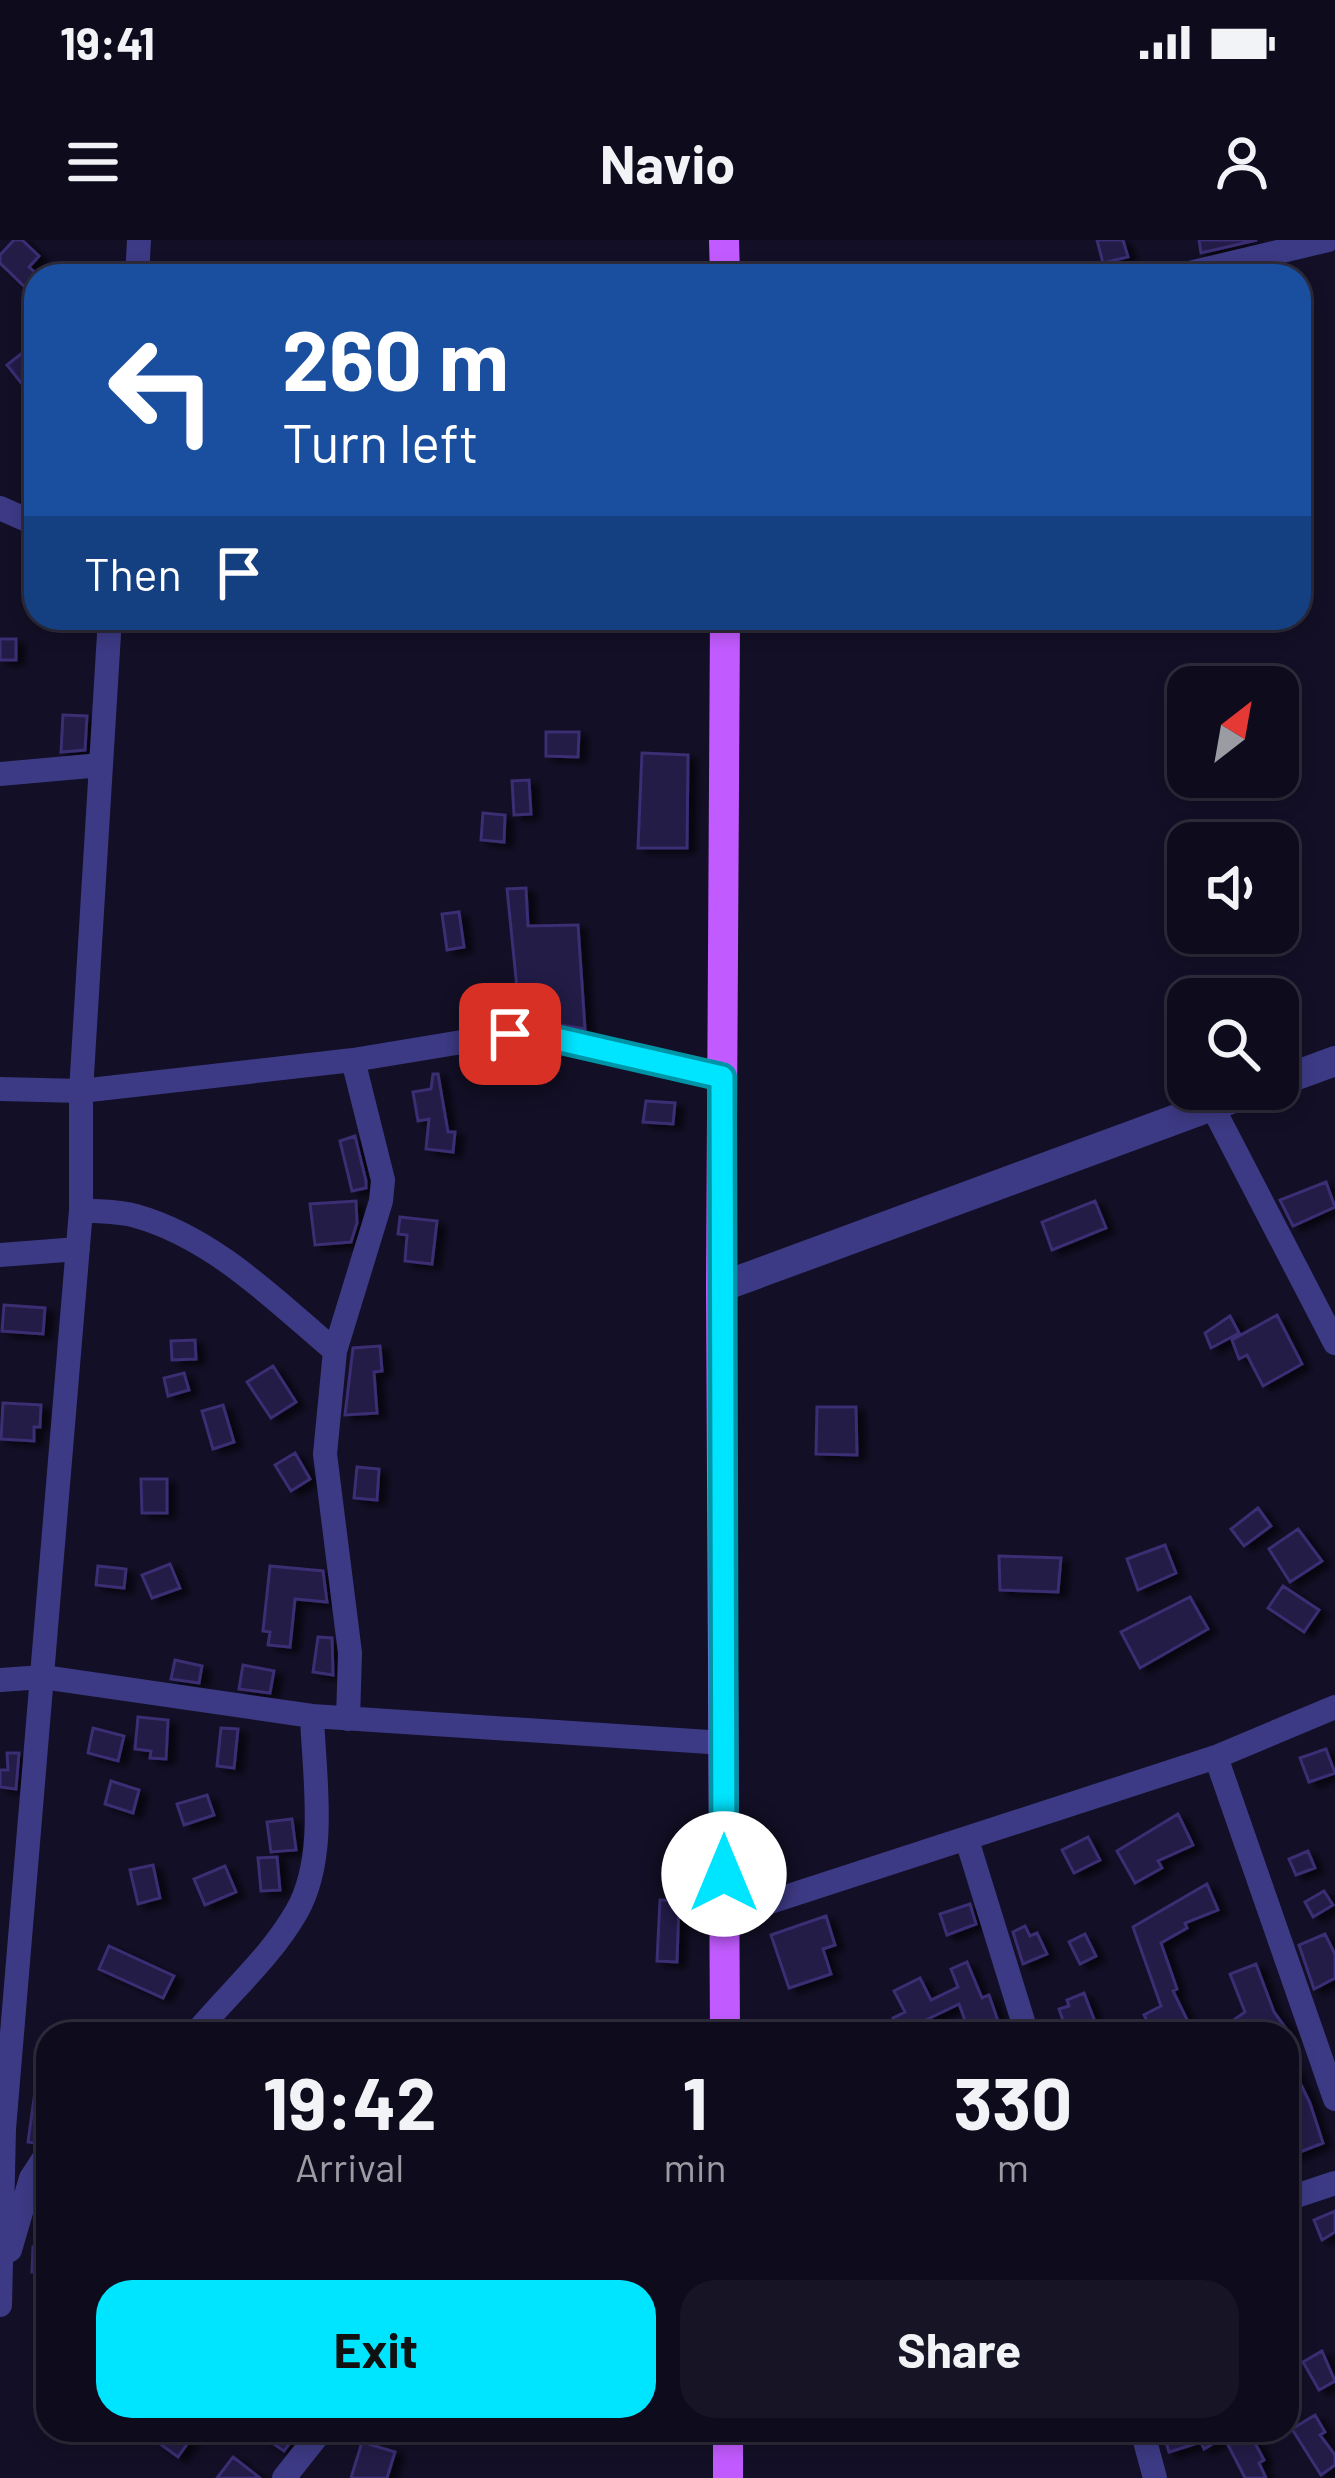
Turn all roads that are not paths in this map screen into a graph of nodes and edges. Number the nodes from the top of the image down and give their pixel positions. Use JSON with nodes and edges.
{"nodes":[{"id":1,"x":1328,"y":240,"type":"edge"},
{"id":2,"x":1227,"y":264,"type":"edge"},
{"id":3,"x":109,"y":630,"type":"edge"},
{"id":4,"x":725,"y":630,"type":"edge"},
{"id":5,"x":101,"y":765,"type":"junction"},
{"id":6,"x":0,"y":774,"type":"edge"},
{"id":7,"x":353,"y":1060,"type":"junction"},
{"id":8,"x":1335,"y":1061,"type":"edge"},
{"id":9,"x":1299,"y":1074,"type":"edge"},
{"id":10,"x":722,"y":1077,"type":"junction"},
{"id":11,"x":0,"y":1089,"type":"edge"},
{"id":12,"x":81,"y":1091,"type":"junction"},
{"id":13,"x":1201,"y":1110,"type":"edge"},
{"id":14,"x":1214,"y":1110,"type":"edge"},
{"id":15,"x":81,"y":1210,"type":"junction"},
{"id":16,"x":78,"y":1249,"type":"junction"},
{"id":17,"x":0,"y":1255,"type":"edge"},
{"id":18,"x":721,"y":1287,"type":"junction"},
{"id":19,"x":1335,"y":1343,"type":"edge"},
{"id":20,"x":334,"y":1351,"type":"junction"},
{"id":21,"x":44,"y":1677,"type":"junction"},
{"id":22,"x":0,"y":1680,"type":"edge"},
{"id":23,"x":1335,"y":1707,"type":"edge"},
{"id":24,"x":312,"y":1716,"type":"junction"},
{"id":25,"x":348,"y":1719,"type":"junction"},
{"id":26,"x":724,"y":1743,"type":"junction"},
{"id":27,"x":1216,"y":1757,"type":"junction"},
{"id":28,"x":967,"y":1840,"type":"junction"},
{"id":29,"x":724,"y":1917,"type":"junction"},
{"id":30,"x":206,"y":2022,"type":"edge"},
{"id":31,"x":725,"y":2022,"type":"edge"},
{"id":32,"x":1023,"y":2022,"type":"edge"},
{"id":33,"x":1335,"y":2099,"type":"edge"},
{"id":34,"x":4,"y":2129,"type":"junction"},
{"id":35,"x":36,"y":2144,"type":"edge"},
{"id":36,"x":36,"y":2170,"type":"edge"},
{"id":37,"x":1335,"y":2183,"type":"edge"},
{"id":38,"x":1299,"y":2195,"type":"edge"},
{"id":39,"x":1,"y":2282,"type":"edge"},
{"id":40,"x":0,"y":2305,"type":"edge"},
{"id":41,"x":312,"y":2442,"type":"edge"},
{"id":42,"x":728,"y":2442,"type":"edge"},
{"id":43,"x":1145,"y":2442,"type":"edge"},
{"id":44,"x":284,"y":2478,"type":"edge"},
{"id":45,"x":728,"y":2478,"type":"edge"},
{"id":46,"x":1155,"y":2478,"type":"edge"}],
"edges":[{"from":1,"to":2,"type":"street"},
{"from":3,"to":5,"type":"street"},
{"from":4,"to":10,"type":"main road"},
{"from":5,"to":6,"type":"street"},
{"from":5,"to":12,"type":"street"},
{"from":7,"to":10,"type":"street"},
{"from":7,"to":12,"type":"street"},
{"from":7,"to":20,"type":"street"},
{"from":8,"to":9,"type":"street"},
{"from":10,"to":18,"type":"main road"},
{"from":11,"to":12,"type":"street"},
{"from":12,"to":15,"type":"street"},
{"from":13,"to":18,"type":"street"},
{"from":14,"to":19,"type":"street"},
{"from":15,"to":16,"type":"street"},
{"from":15,"to":20,"type":"street"},
{"from":16,"to":17,"type":"street"},
{"from":16,"to":21,"type":"street"},
{"from":18,"to":26,"type":"main road"},
{"from":20,"to":25,"type":"street"},
{"from":21,"to":22,"type":"street"},
{"from":21,"to":24,"type":"street"},
{"from":21,"to":34,"type":"street"},
{"from":23,"to":27,"type":"street"},
{"from":24,"to":25,"type":"street"},
{"from":24,"to":30,"type":"street"},
{"from":25,"to":26,"type":"street"},
{"from":26,"to":29,"type":"main road"},
{"from":27,"to":28,"type":"street"},
{"from":27,"to":33,"type":"street"},
{"from":28,"to":29,"type":"street"},
{"from":28,"to":32,"type":"street"},
{"from":29,"to":31,"type":"main road"},
{"from":34,"to":35,"type":"street"},
{"from":34,"to":39,"type":"street"},
{"from":36,"to":39,"type":"street"},
{"from":37,"to":38,"type":"street"},
{"from":39,"to":40,"type":"street"},
{"from":41,"to":44,"type":"street"},
{"from":42,"to":45,"type":"main road"},
{"from":43,"to":46,"type":"street"}]}
